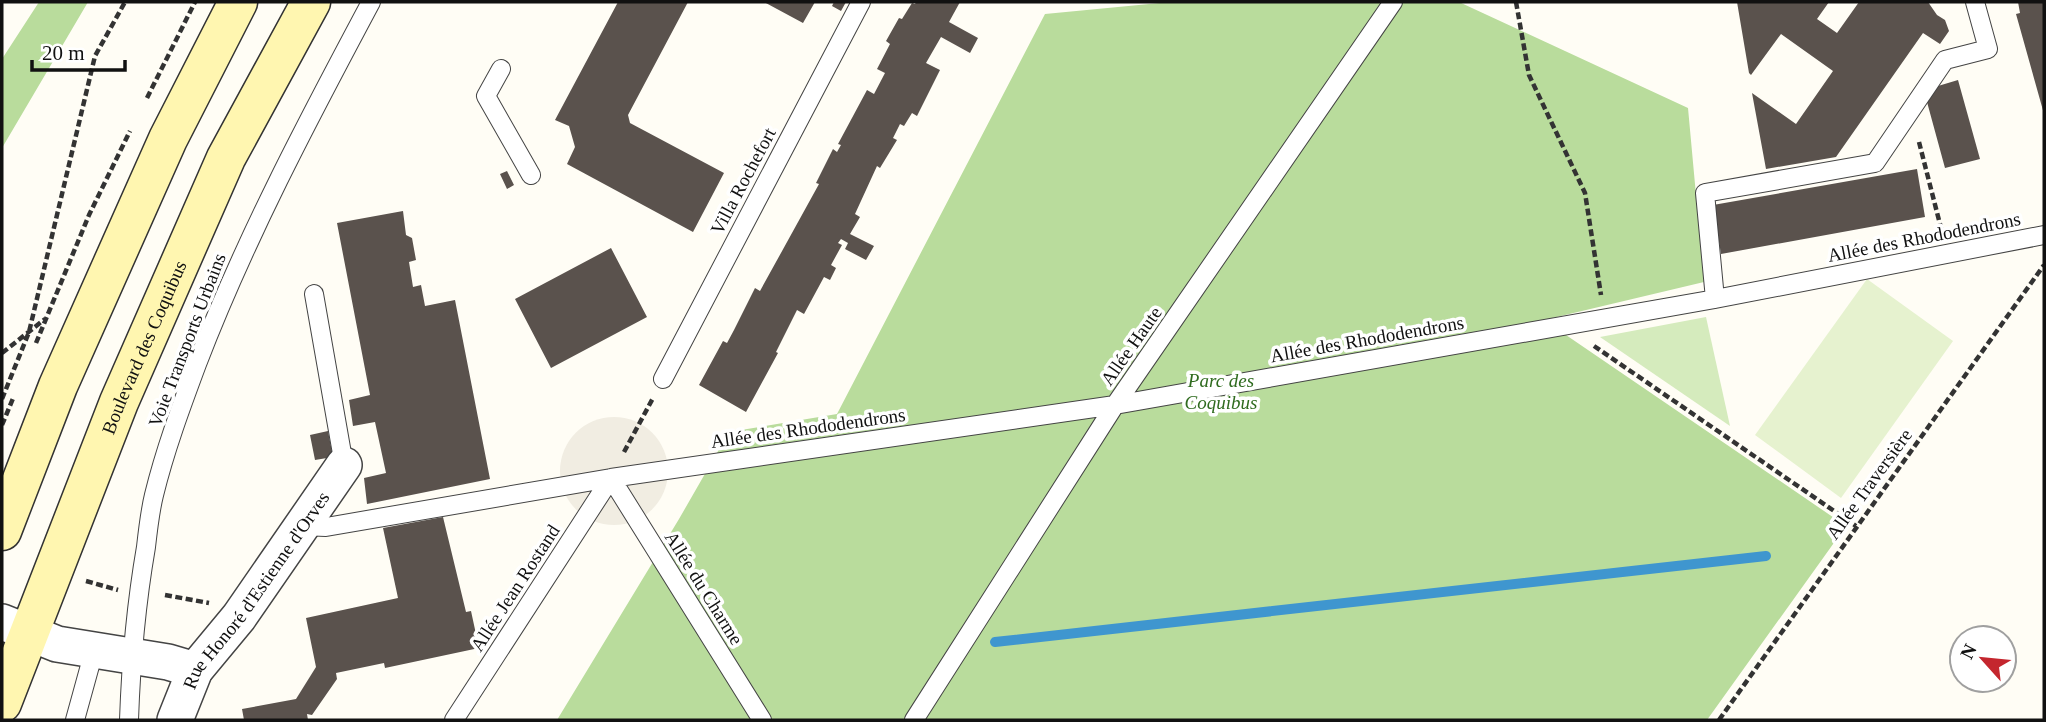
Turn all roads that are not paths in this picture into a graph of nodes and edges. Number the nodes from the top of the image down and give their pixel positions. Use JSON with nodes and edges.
{"nodes":[{"id":1,"x":238,"y":2,"type":"edge"},
{"id":2,"x":310,"y":2,"type":"edge"},
{"id":3,"x":371,"y":2,"type":"edge"},
{"id":4,"x":861,"y":2,"type":"edge"},
{"id":5,"x":1393,"y":2,"type":"edge"},
{"id":6,"x":1975,"y":2,"type":"edge"},
{"id":7,"x":501,"y":69,"type":"dead end"},
{"id":8,"x":531,"y":175,"type":"dead end"},
{"id":9,"x":2044,"y":235,"type":"edge"},
{"id":10,"x":314,"y":294,"type":"dead end"},
{"id":11,"x":1715,"y":299,"type":"junction"},
{"id":12,"x":663,"y":379,"type":"road end"},
{"id":13,"x":1115,"y":405,"type":"junction"},
{"id":14,"x":344,"y":465,"type":"joint"},
{"id":15,"x":611,"y":478,"type":"junction"},
{"id":16,"x":302,"y":526,"type":"junction"},
{"id":17,"x":2,"y":531,"type":"edge"},
{"id":18,"x":15,"y":627,"type":"edge"},
{"id":19,"x":94,"y":651,"type":"junction"},
{"id":20,"x":131,"y":656,"type":"junction"},
{"id":21,"x":195,"y":670,"type":"junction"},
{"id":22,"x":2,"y":703,"type":"edge"},
{"id":23,"x":75,"y":720,"type":"edge"},
{"id":24,"x":129,"y":720,"type":"edge"},
{"id":25,"x":175,"y":720,"type":"edge"},
{"id":26,"x":454,"y":720,"type":"edge"},
{"id":27,"x":762,"y":720,"type":"edge"},
{"id":28,"x":914,"y":720,"type":"edge"}],
"edges":[{"from":1,"to":17,"type":"main road"},
{"from":2,"to":18,"type":"main road","name":"Boulevard des Coquibus"},
{"from":3,"to":20,"type":"lane","name":"Voie Transports Urbains"},
{"from":4,"to":12,"type":"lane","name":"Villa Rochefort"},
{"from":5,"to":13,"type":"lane","name":"Allée Haute"},
{"from":6,"to":11,"type":"lane"},
{"from":7,"to":8,"type":"lane"},
{"from":9,"to":11,"type":"lane","name":"Allée des Rhododendrons"},
{"from":10,"to":14,"type":"lane"},
{"from":11,"to":13,"type":"lane","name":"Allée des Rhododendrons"},
{"from":13,"to":15,"type":"lane","name":"Allée des Rhododendrons"},
{"from":13,"to":28,"type":"lane","name":"Allée Haute"},
{"from":14,"to":16,"type":"street","name":"Rue Honoré d'Estienne d'Orves"},
{"from":15,"to":16,"type":"lane","name":"Allée des Rhododendrons"},
{"from":15,"to":26,"type":"lane","name":"Allée Jean Rostand"},
{"from":15,"to":27,"type":"lane","name":"Allée du Charme"},
{"from":16,"to":21,"type":"street","name":"Rue Honoré d'Estienne d'Orves"},
{"from":18,"to":19,"type":"street"},
{"from":18,"to":22,"type":"main road","name":"Boulevard des Coquibus"},
{"from":19,"to":20,"type":"street"},
{"from":19,"to":23,"type":"lane"},
{"from":20,"to":21,"type":"street"},
{"from":20,"to":24,"type":"lane","name":"Voie Transports Urbains"},
{"from":21,"to":25,"type":"street","name":"Rue Honoré d'Estienne d'Orves"}]}
